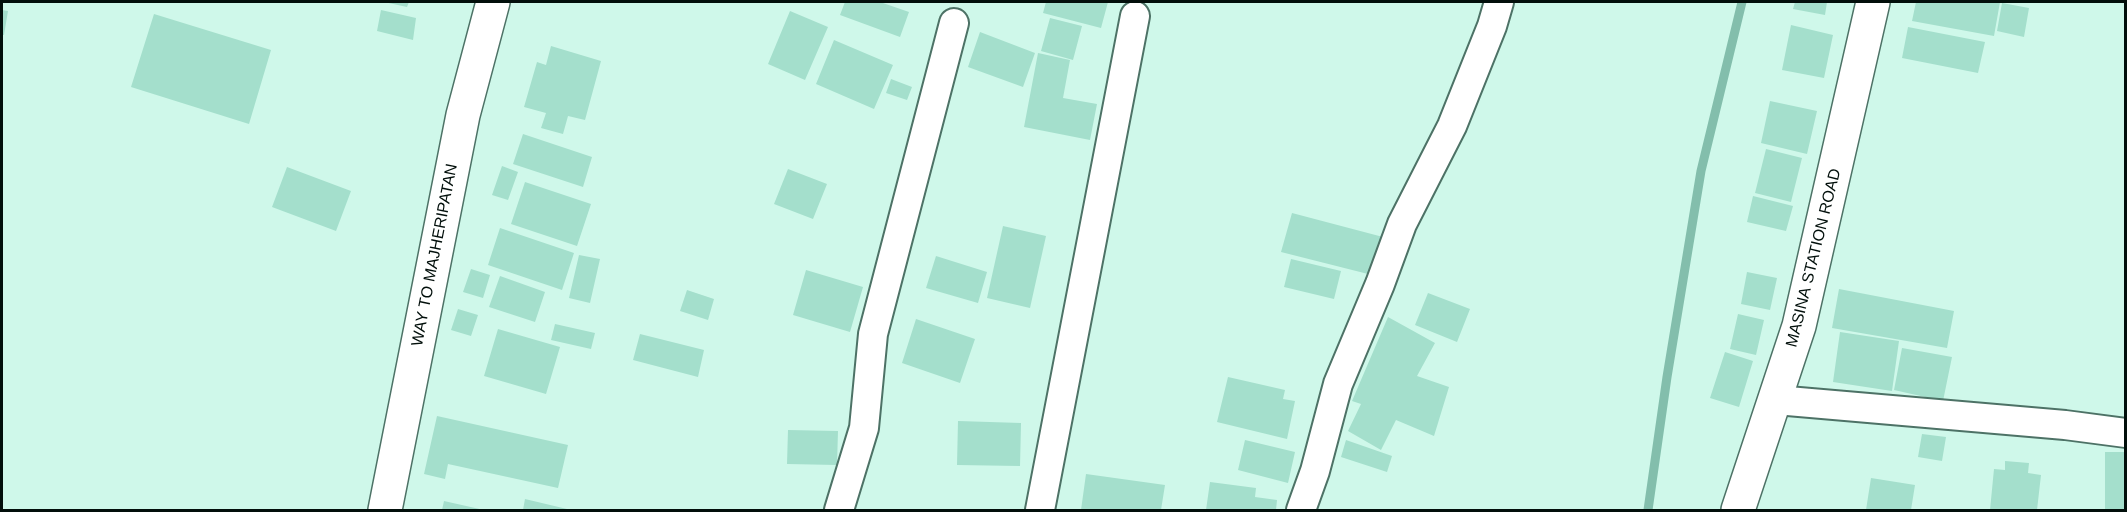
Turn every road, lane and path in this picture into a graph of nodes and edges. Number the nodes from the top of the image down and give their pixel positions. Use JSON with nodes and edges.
{"nodes":[{"id":1,"x":493,"y":2,"type":"edge"},
{"id":2,"x":1499,"y":2,"type":"edge"},
{"id":3,"x":1873,"y":2,"type":"edge"},
{"id":4,"x":1136,"y":16,"type":"dead end"},
{"id":5,"x":954,"y":23,"type":"dead end"},
{"id":6,"x":1776,"y":400,"type":"junction"},
{"id":7,"x":2126,"y":433,"type":"edge"},
{"id":8,"x":385,"y":510,"type":"edge"},
{"id":9,"x":840,"y":510,"type":"edge"},
{"id":10,"x":1040,"y":510,"type":"edge"},
{"id":11,"x":1301,"y":510,"type":"edge"},
{"id":12,"x":1738,"y":510,"type":"edge"}],
"edges":[{"from":1,"to":8,"type":"street","name":"WAY TO MAJHERIPATAN"},
{"from":2,"to":11,"type":"street"},
{"from":3,"to":6,"type":"street","name":"MASINA STATION ROAD"},
{"from":4,"to":10,"type":"street"},
{"from":5,"to":9,"type":"street"},
{"from":6,"to":7,"type":"street"},
{"from":6,"to":12,"type":"street","name":"MASINA STATION ROAD"}]}
